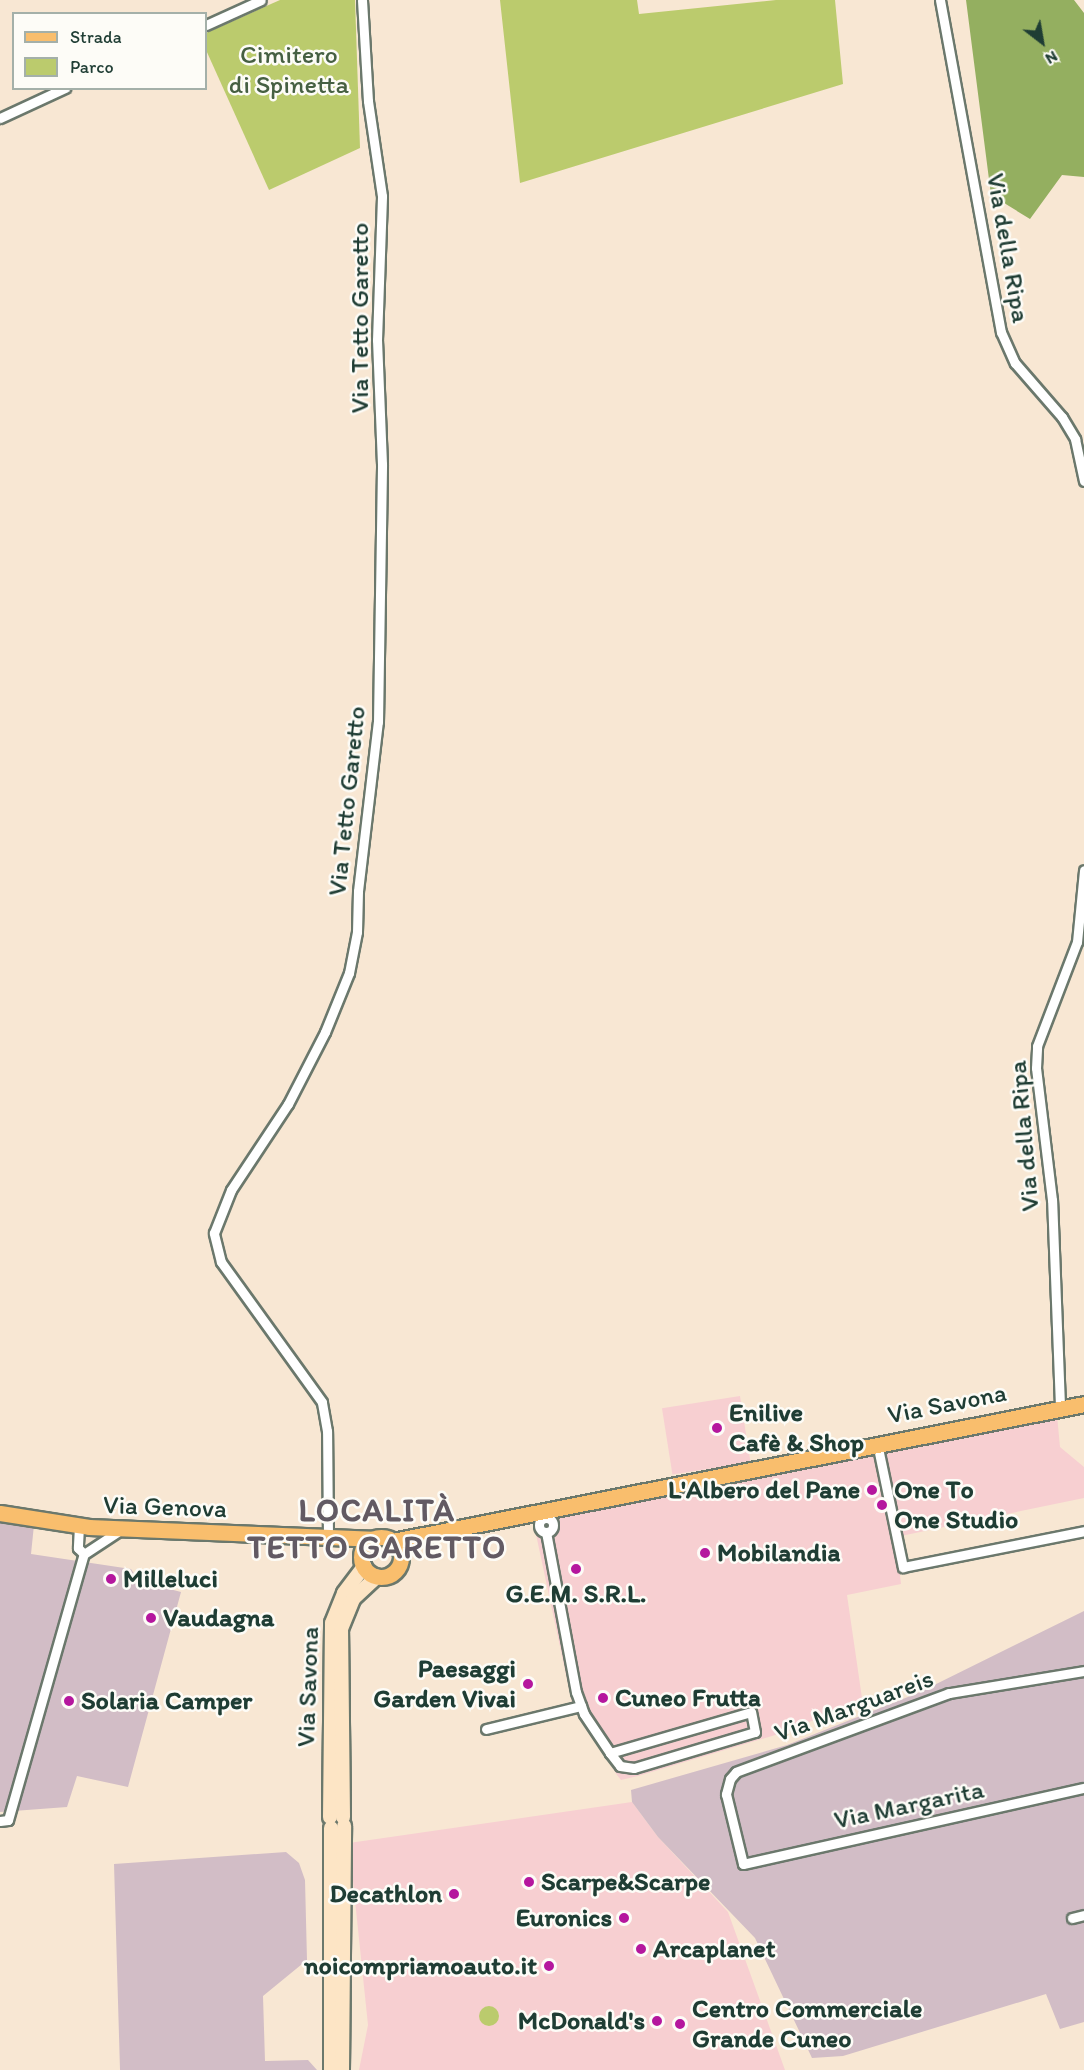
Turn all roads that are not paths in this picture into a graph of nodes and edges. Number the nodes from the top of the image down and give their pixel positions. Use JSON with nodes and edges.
{"nodes":[{"id":1,"x":261,"y":0,"type":"edge"},
{"id":2,"x":362,"y":0,"type":"edge"},
{"id":3,"x":940,"y":0,"type":"edge"},
{"id":4,"x":207,"y":25,"type":"edge"},
{"id":5,"x":61,"y":90,"type":"edge"},
{"id":6,"x":0,"y":118,"type":"edge"},
{"id":7,"x":1084,"y":481,"type":"edge"},
{"id":8,"x":1084,"y":870,"type":"edge"},
{"id":9,"x":1082,"y":1403,"type":"edge"},
{"id":10,"x":1060,"y":1406,"type":"junction"},
{"id":11,"x":877,"y":1443,"type":"junction"},
{"id":12,"x":0,"y":1513,"type":"edge"},
{"id":13,"x":544,"y":1514,"type":"junction"},
{"id":14,"x":84,"y":1527,"type":"junction"},
{"id":15,"x":123,"y":1529,"type":"junction"},
{"id":16,"x":1084,"y":1531,"type":"edge"},
{"id":17,"x":439,"y":1535,"type":"junction"},
{"id":18,"x":328,"y":1537,"type":"junction"},
{"id":19,"x":372,"y":1539,"type":"junction"},
{"id":20,"x":393,"y":1541,"type":"junction"},
{"id":21,"x":94,"y":1547,"type":"junction"},
{"id":22,"x":84,"y":1554,"type":"junction"},
{"id":23,"x":401,"y":1558,"type":"junction"},
{"id":24,"x":362,"y":1562,"type":"junction"},
{"id":25,"x":378,"y":1576,"type":"junction"},
{"id":26,"x":1084,"y":1671,"type":"edge"},
{"id":27,"x":581,"y":1706,"type":"junction"},
{"id":28,"x":486,"y":1729,"type":"dead end"},
{"id":29,"x":610,"y":1753,"type":"junction"},
{"id":30,"x":1084,"y":1788,"type":"edge"},
{"id":31,"x":0,"y":1821,"type":"edge"},
{"id":32,"x":337,"y":1822,"type":"junction"},
{"id":33,"x":743,"y":1863,"type":"joint"},
{"id":34,"x":1084,"y":1915,"type":"edge"},
{"id":35,"x":1072,"y":1918,"type":"dead end"},
{"id":36,"x":332,"y":2070,"type":"edge"},
{"id":37,"x":342,"y":2070,"type":"edge"}],
"edges":[{"from":1,"to":4,"type":"street"},
{"from":2,"to":18,"type":"street","name":"Via Tetto Garetto"},
{"from":3,"to":7,"type":"street","name":"Via della Ripa"},
{"from":5,"to":6,"type":"street"},
{"from":8,"to":10,"type":"street","name":"Via della Ripa"},
{"from":9,"to":10,"type":"main road","name":"Via Savona"},
{"from":10,"to":11,"type":"main road","name":"Via Savona"},
{"from":11,"to":13,"type":"main road","name":"Via Savona"},
{"from":11,"to":16,"type":"street"},
{"from":12,"to":14,"type":"main road","name":"Via Genova"},
{"from":13,"to":17,"type":"main road","name":"Via Savona"},
{"from":13,"to":27,"type":"street"},
{"from":14,"to":15,"type":"main road","name":"Via Genova"},
{"from":14,"to":21,"type":"street"},
{"from":14,"to":22,"type":"street"},
{"from":15,"to":18,"type":"main road","name":"Via Genova"},
{"from":15,"to":21,"type":"street"},
{"from":17,"to":20,"type":"main road","name":"Via Savona"},
{"from":17,"to":23,"type":"main road","name":"Via Savona"},
{"from":18,"to":19,"type":"main road","name":"Via Genova"},
{"from":18,"to":24,"type":"main road","name":"Via Genova"},
{"from":19,"to":20,"type":"main road"},
{"from":19,"to":24,"type":"main road"},
{"from":20,"to":23,"type":"main road"},
{"from":21,"to":22,"type":"street"},
{"from":22,"to":31,"type":"street"},
{"from":23,"to":25,"type":"main road"},
{"from":24,"to":25,"type":"main road"},
{"from":24,"to":32,"type":"street","name":"Via Savona"},
{"from":25,"to":32,"type":"street","name":"Via Savona"},
{"from":26,"to":33,"type":"street","name":"Via Marguareis"},
{"from":27,"to":28,"type":"street"},
{"from":27,"to":29,"type":"street"},
{"from":29,"to":29,"type":"street"},
{"from":30,"to":33,"type":"street","name":"Via Margarita"},
{"from":32,"to":36,"type":"street","name":"Via Savona"},
{"from":32,"to":37,"type":"street","name":"Via Savona"},
{"from":34,"to":35,"type":"street"}]}
